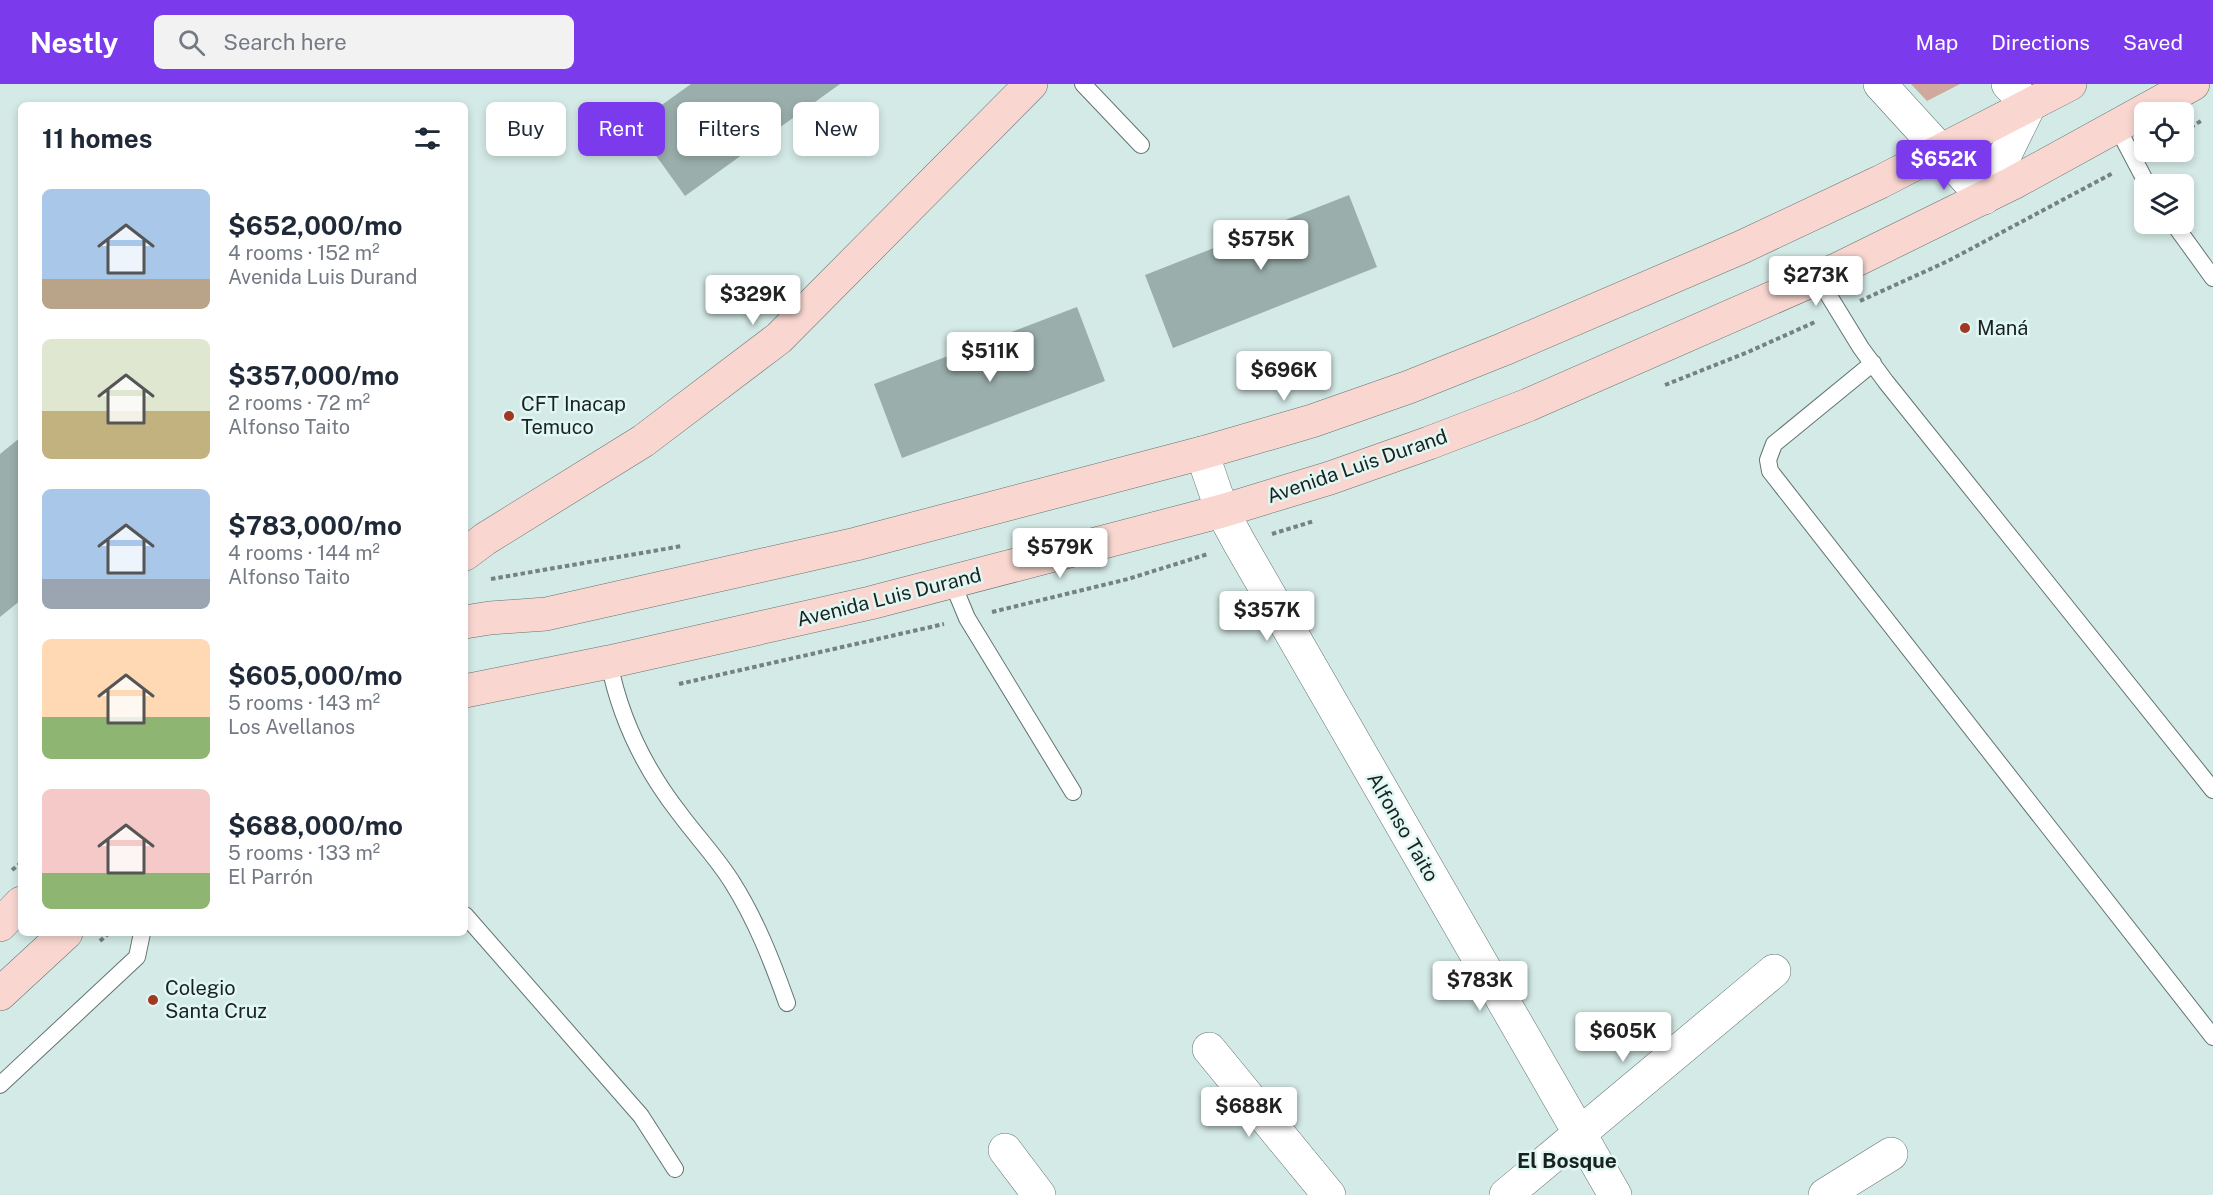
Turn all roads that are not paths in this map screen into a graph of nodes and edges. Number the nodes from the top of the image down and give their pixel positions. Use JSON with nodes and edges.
{"nodes":[{"id":1,"x":1031,"y":84,"type":"edge"},
{"id":2,"x":1083,"y":84,"type":"edge"},
{"id":3,"x":1880,"y":84,"type":"edge"},
{"id":4,"x":2070,"y":84,"type":"edge"},
{"id":5,"x":2193,"y":84,"type":"edge"},
{"id":6,"x":2019,"y":95,"type":"edge"},
{"id":7,"x":2117,"y":127,"type":"junction"},
{"id":8,"x":1141,"y":145,"type":"dead end"},
{"id":9,"x":1942,"y":151,"type":"junction"},
{"id":10,"x":2142,"y":174,"type":"edge"},
{"id":11,"x":1984,"y":198,"type":"junction"},
{"id":12,"x":2181,"y":234,"type":"edge"},
{"id":13,"x":1818,"y":278,"type":"junction"},
{"id":14,"x":2213,"y":278,"type":"edge"},
{"id":15,"x":1873,"y":363,"type":"junction"},
{"id":16,"x":1202,"y":453,"type":"junction"},
{"id":17,"x":1222,"y":511,"type":"junction"},
{"id":18,"x":468,"y":552,"type":"edge"},
{"id":19,"x":952,"y":582,"type":"junction"},
{"id":20,"x":468,"y":622,"type":"edge"},
{"id":21,"x":609,"y":662,"type":"junction"},
{"id":22,"x":468,"y":690,"type":"edge"},
{"id":23,"x":2213,"y":790,"type":"edge"},
{"id":24,"x":1073,"y":792,"type":"dead end"},
{"id":25,"x":18,"y":906,"type":"edge"},
{"id":26,"x":468,"y":918,"type":"edge"},
{"id":27,"x":0,"y":925,"type":"edge"},
{"id":28,"x":63,"y":936,"type":"edge"},
{"id":29,"x":141,"y":936,"type":"edge"},
{"id":30,"x":1774,"y":971,"type":"dead end"},
{"id":31,"x":0,"y":994,"type":"edge"},
{"id":32,"x":787,"y":1003,"type":"dead end"},
{"id":33,"x":2213,"y":1038,"type":"edge"},
{"id":34,"x":1209,"y":1049,"type":"dead end"},
{"id":35,"x":0,"y":1084,"type":"edge"},
{"id":36,"x":1579,"y":1133,"type":"junction"},
{"id":37,"x":1005,"y":1150,"type":"dead end"},
{"id":38,"x":1891,"y":1154,"type":"dead end"},
{"id":39,"x":675,"y":1169,"type":"dead end"},
{"id":40,"x":1039,"y":1195,"type":"edge"},
{"id":41,"x":1329,"y":1195,"type":"edge"},
{"id":42,"x":1506,"y":1195,"type":"edge"},
{"id":43,"x":1615,"y":1195,"type":"edge"},
{"id":44,"x":1825,"y":1195,"type":"edge"}],
"edges":[{"from":1,"to":18,"type":"street"},
{"from":2,"to":8,"type":"lane"},
{"from":3,"to":9,"type":"street"},
{"from":4,"to":6,"type":"street"},
{"from":5,"to":7,"type":"street","name":"Avenida Luis Durand"},
{"from":6,"to":9,"type":"street"},
{"from":6,"to":11,"type":"street"},
{"from":7,"to":10,"type":"lane"},
{"from":7,"to":11,"type":"street","name":"Avenida Luis Durand"},
{"from":9,"to":11,"type":"street"},
{"from":9,"to":16,"type":"street"},
{"from":11,"to":13,"type":"street","name":"Avenida Luis Durand"},
{"from":12,"to":14,"type":"lane"},
{"from":13,"to":15,"type":"lane"},
{"from":13,"to":17,"type":"street","name":"Avenida Luis Durand"},
{"from":15,"to":23,"type":"lane"},
{"from":15,"to":33,"type":"lane"},
{"from":16,"to":17,"type":"street","name":"Alfonso Taito"},
{"from":16,"to":20,"type":"street"},
{"from":17,"to":19,"type":"street","name":"Avenida Luis Durand"},
{"from":17,"to":36,"type":"street","name":"Alfonso Taito"},
{"from":19,"to":21,"type":"street","name":"Avenida Luis Durand"},
{"from":19,"to":24,"type":"lane"},
{"from":21,"to":22,"type":"street","name":"Avenida Luis Durand"},
{"from":21,"to":32,"type":"lane"},
{"from":25,"to":27,"type":"street"},
{"from":26,"to":39,"type":"lane"},
{"from":28,"to":31,"type":"street"},
{"from":29,"to":35,"type":"lane"},
{"from":30,"to":36,"type":"street"},
{"from":34,"to":41,"type":"street"},
{"from":36,"to":42,"type":"street"},
{"from":36,"to":43,"type":"street","name":"Alfonso Taito"},
{"from":37,"to":40,"type":"street"},
{"from":38,"to":44,"type":"street"}]}
